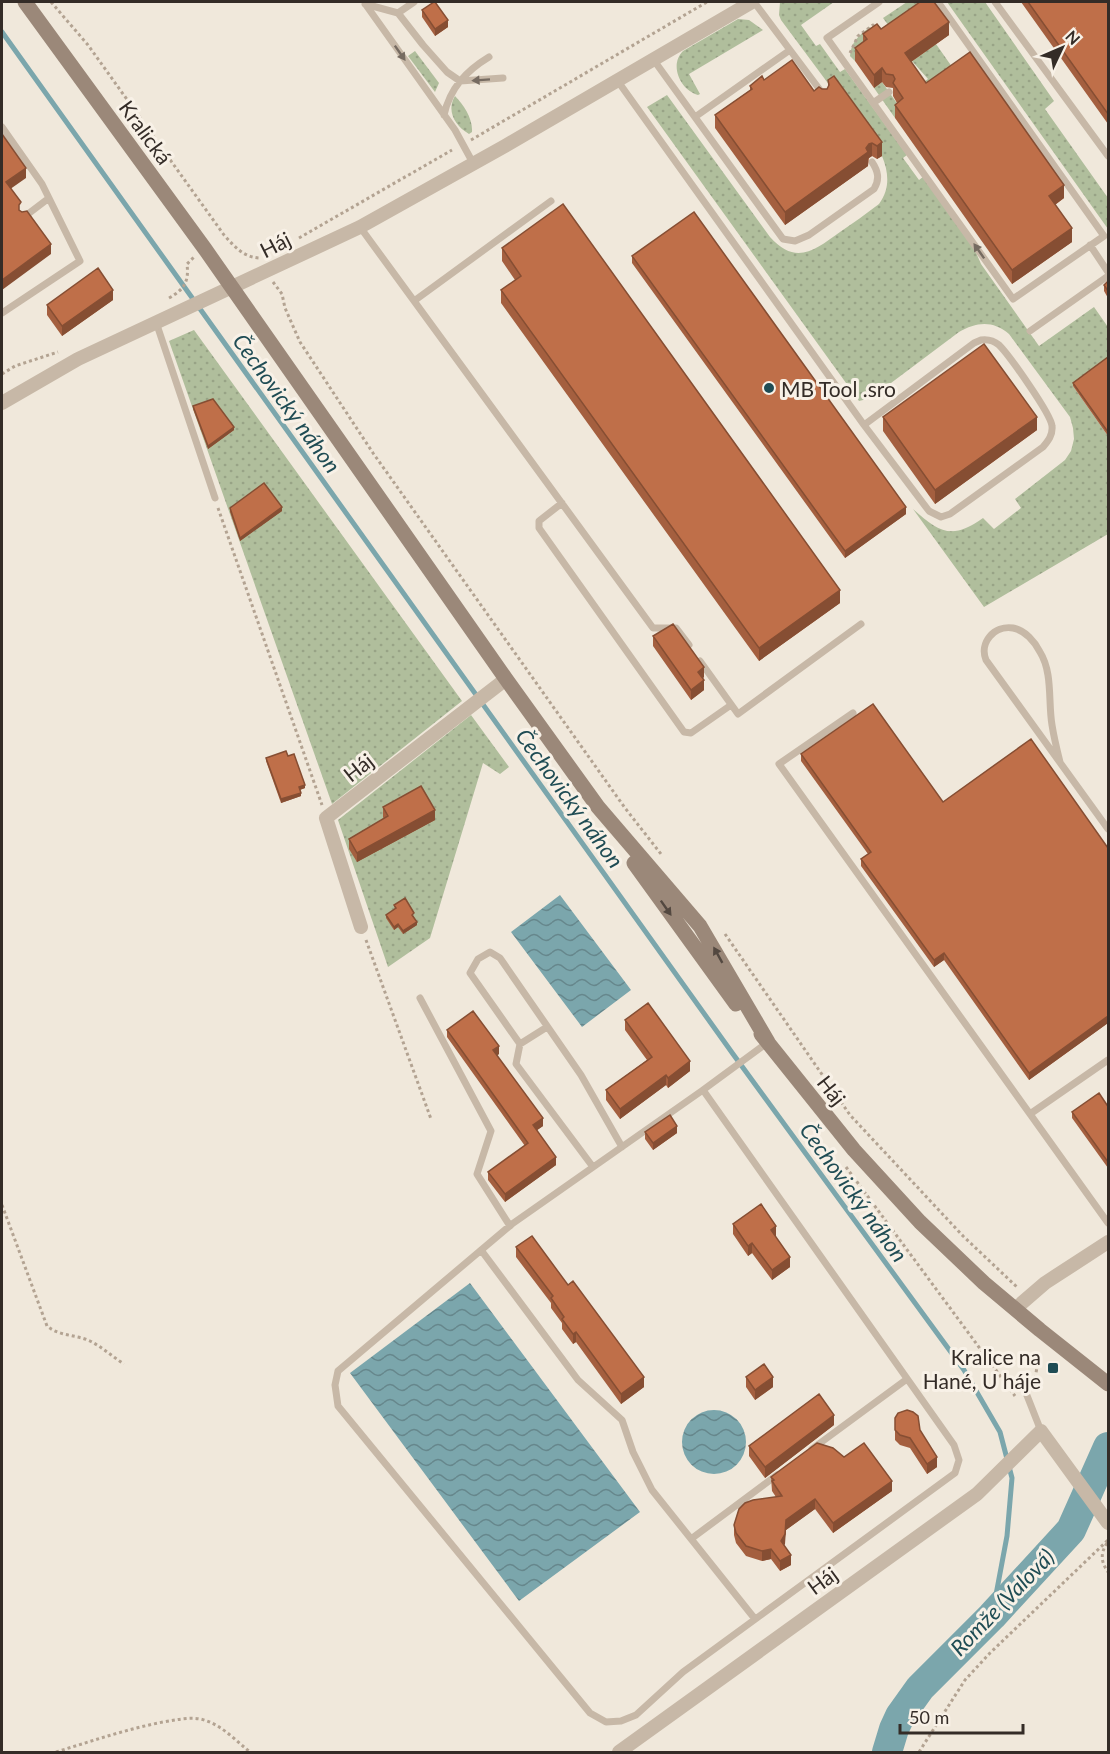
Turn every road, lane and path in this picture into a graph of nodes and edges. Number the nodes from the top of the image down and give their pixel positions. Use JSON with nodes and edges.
{"nodes":[{"id":1,"x":26,"y":2,"type":"edge"},
{"id":2,"x":51,"y":2,"type":"edge"},
{"id":3,"x":414,"y":2,"type":"edge"},
{"id":4,"x":707,"y":2,"type":"edge"},
{"id":5,"x":753,"y":2,"type":"edge"},
{"id":6,"x":879,"y":2,"type":"edge"},
{"id":7,"x":938,"y":2,"type":"edge"},
{"id":8,"x":995,"y":2,"type":"edge"},
{"id":9,"x":365,"y":3,"type":"edge"},
{"id":10,"x":398,"y":13,"type":"junction"},
{"id":11,"x":790,"y":50,"type":"junction"},
{"id":12,"x":489,"y":57,"type":"dead end"},
{"id":13,"x":653,"y":59,"type":"junction"},
{"id":14,"x":503,"y":78,"type":"dead end"},
{"id":15,"x":617,"y":80,"type":"junction"},
{"id":16,"x":460,"y":81,"type":"junction"},
{"id":17,"x":889,"y":92,"type":"edge"},
{"id":18,"x":824,"y":97,"type":"edge"},
{"id":19,"x":873,"y":103,"type":"junction"},
{"id":20,"x":444,"y":115,"type":"junction"},
{"id":21,"x":695,"y":117,"type":"junction"},
{"id":22,"x":2,"y":127,"type":"edge"},
{"id":23,"x":463,"y":145,"type":"junction"},
{"id":24,"x":1108,"y":156,"type":"edge"},
{"id":25,"x":872,"y":162,"type":"dead end"},
{"id":26,"x":473,"y":163,"type":"junction"},
{"id":27,"x":49,"y":198,"type":"junction"},
{"id":28,"x":551,"y":201,"type":"dead end"},
{"id":29,"x":24,"y":217,"type":"edge"},
{"id":30,"x":360,"y":227,"type":"junction"},
{"id":31,"x":1106,"y":239,"type":"edge"},
{"id":32,"x":294,"y":241,"type":"dead end"},
{"id":33,"x":1090,"y":246,"type":"junction"},
{"id":34,"x":266,"y":256,"type":"dead end"},
{"id":35,"x":257,"y":259,"type":"junction"},
{"id":36,"x":266,"y":272,"type":"junction"},
{"id":37,"x":1108,"y":274,"type":"edge"},
{"id":38,"x":188,"y":275,"type":"dead end"},
{"id":39,"x":232,"y":287,"type":"junction"},
{"id":40,"x":178,"y":293,"type":"dead end"},
{"id":41,"x":414,"y":301,"type":"junction"},
{"id":42,"x":2,"y":313,"type":"edge"},
{"id":43,"x":156,"y":322,"type":"junction"},
{"id":44,"x":1030,"y":331,"type":"dead end"},
{"id":45,"x":2,"y":403,"type":"edge"},
{"id":46,"x":864,"y":425,"type":"junction"},
{"id":47,"x":215,"y":498,"type":"joint"},
{"id":48,"x":562,"y":503,"type":"junction"},
{"id":49,"x":861,"y":624,"type":"dead end"},
{"id":50,"x":506,"y":679,"type":"junction"},
{"id":51,"x":731,"y":705,"type":"junction"},
{"id":52,"x":853,"y":713,"type":"dead end"},
{"id":53,"x":1060,"y":762,"type":"junction"},
{"id":54,"x":326,"y":818,"type":"junction"},
{"id":55,"x":1108,"y":830,"type":"edge"},
{"id":56,"x":667,"y":861,"type":"dead end"},
{"id":57,"x":362,"y":927,"type":"joint"},
{"id":58,"x":722,"y":931,"type":"dead end"},
{"id":59,"x":420,"y":998,"type":"dead end"},
{"id":60,"x":547,"y":1027,"type":"junction"},
{"id":61,"x":768,"y":1042,"type":"junction"},
{"id":62,"x":520,"y":1044,"type":"junction"},
{"id":63,"x":1108,"y":1060,"type":"edge"},
{"id":64,"x":703,"y":1090,"type":"junction"},
{"id":65,"x":1030,"y":1114,"type":"junction"},
{"id":66,"x":431,"y":1119,"type":"dead end"},
{"id":67,"x":622,"y":1147,"type":"junction"},
{"id":68,"x":843,"y":1163,"type":"dead end"},
{"id":69,"x":593,"y":1167,"type":"junction"},
{"id":70,"x":2,"y":1205,"type":"edge"},
{"id":71,"x":1108,"y":1223,"type":"edge"},
{"id":72,"x":510,"y":1226,"type":"junction"},
{"id":73,"x":1108,"y":1242,"type":"edge"},
{"id":74,"x":481,"y":1250,"type":"junction"},
{"id":75,"x":1018,"y":1288,"type":"dead end"},
{"id":76,"x":1015,"y":1309,"type":"junction"},
{"id":77,"x":1038,"y":1356,"type":"dead end"},
{"id":78,"x":124,"y":1364,"type":"dead end"},
{"id":79,"x":907,"y":1378,"type":"junction"},
{"id":80,"x":1106,"y":1382,"type":"edge"},
{"id":81,"x":1026,"y":1393,"type":"joint"},
{"id":82,"x":1018,"y":1400,"type":"dead end"},
{"id":83,"x":1041,"y":1431,"type":"junction"},
{"id":84,"x":803,"y":1455,"type":"edge"},
{"id":85,"x":785,"y":1469,"type":"edge"},
{"id":86,"x":1106,"y":1520,"type":"edge"},
{"id":87,"x":691,"y":1539,"type":"junction"},
{"id":88,"x":1108,"y":1541,"type":"edge"},
{"id":89,"x":1108,"y":1572,"type":"edge"},
{"id":90,"x":755,"y":1619,"type":"junction"},
{"id":91,"x":56,"y":1752,"type":"edge"},
{"id":92,"x":250,"y":1752,"type":"edge"},
{"id":93,"x":619,"y":1752,"type":"edge"},
{"id":94,"x":919,"y":1752,"type":"edge"}],
"edges":[{"from":1,"to":39,"type":"main road","name":"Kralická"},
{"from":2,"to":35,"type":"path"},
{"from":3,"to":10,"type":"lane"},
{"from":4,"to":23,"type":"path"},
{"from":5,"to":11,"type":"lane"},
{"from":5,"to":13,"type":"street","name":"Háj"},
{"from":6,"to":19,"type":"lane"},
{"from":7,"to":31,"type":"lane"},
{"from":8,"to":24,"type":"lane"},
{"from":9,"to":10,"type":"lane"},
{"from":9,"to":20,"type":"lane","one_way":true},
{"from":10,"to":16,"type":"lane"},
{"from":11,"to":18,"type":"lane"},
{"from":11,"to":21,"type":"lane"},
{"from":12,"to":16,"type":"lane"},
{"from":13,"to":15,"type":"street","name":"Háj"},
{"from":13,"to":21,"type":"lane"},
{"from":14,"to":16,"type":"lane","one_way":true},
{"from":15,"to":26,"type":"street","name":"Háj"},
{"from":15,"to":46,"type":"lane"},
{"from":16,"to":20,"type":"lane"},
{"from":17,"to":19,"type":"lane"},
{"from":33,"to":19,"type":"lane","one_way":true},
{"from":20,"to":23,"type":"lane"},
{"from":21,"to":25,"type":"lane"},
{"from":22,"to":27,"type":"lane"},
{"from":23,"to":26,"type":"lane"},
{"from":23,"to":32,"type":"path"},
{"from":26,"to":30,"type":"street","name":"Háj"},
{"from":27,"to":29,"type":"lane"},
{"from":27,"to":42,"type":"lane"},
{"from":28,"to":41,"type":"lane"},
{"from":30,"to":36,"type":"street","name":"Háj"},
{"from":30,"to":41,"type":"lane"},
{"from":31,"to":33,"type":"lane"},
{"from":33,"to":37,"type":"lane"},
{"from":34,"to":35,"type":"path"},
{"from":35,"to":36,"type":"path"},
{"from":36,"to":39,"type":"street","name":"Háj"},
{"from":36,"to":56,"type":"path"},
{"from":37,"to":44,"type":"lane"},
{"from":38,"to":40,"type":"path"},
{"from":39,"to":43,"type":"street"},
{"from":39,"to":50,"type":"main road","name":"Háj"},
{"from":41,"to":48,"type":"lane"},
{"from":43,"to":45,"type":"street"},
{"from":43,"to":47,"type":"lane"},
{"from":46,"to":46,"type":"lane"},
{"from":47,"to":54,"type":"path"},
{"from":48,"to":51,"type":"lane"},
{"from":48,"to":51,"type":"lane"},
{"from":49,"to":51,"type":"lane"},
{"from":50,"to":54,"type":"street","name":"Háj"},
{"from":50,"to":61,"type":"main road","name":"Háj"},
{"from":52,"to":65,"type":"lane"},
{"from":53,"to":53,"type":"lane"},
{"from":53,"to":55,"type":"lane"},
{"from":54,"to":57,"type":"street"},
{"from":57,"to":66,"type":"path"},
{"from":58,"to":75,"type":"path"},
{"from":59,"to":72,"type":"lane"},
{"from":60,"to":62,"type":"lane"},
{"from":60,"to":62,"type":"lane"},
{"from":60,"to":67,"type":"lane"},
{"from":61,"to":64,"type":"lane"},
{"from":61,"to":76,"type":"main road","name":"Háj"},
{"from":62,"to":69,"type":"lane"},
{"from":63,"to":65,"type":"lane"},
{"from":64,"to":67,"type":"lane"},
{"from":64,"to":79,"type":"lane"},
{"from":65,"to":71,"type":"lane"},
{"from":67,"to":69,"type":"lane"},
{"from":68,"to":82,"type":"path"},
{"from":69,"to":72,"type":"lane"},
{"from":70,"to":78,"type":"path"},
{"from":72,"to":74,"type":"lane"},
{"from":73,"to":76,"type":"street"},
{"from":74,"to":87,"type":"lane"},
{"from":74,"to":90,"type":"lane"},
{"from":76,"to":80,"type":"main road","name":"Háj"},
{"from":77,"to":81,"type":"path"},
{"from":79,"to":84,"type":"lane"},
{"from":79,"to":90,"type":"lane"},
{"from":81,"to":83,"type":"lane"},
{"from":83,"to":86,"type":"street"},
{"from":83,"to":93,"type":"street","name":"Háj"},
{"from":85,"to":87,"type":"lane"},
{"from":87,"to":90,"type":"lane"},
{"from":88,"to":89,"type":"path"},
{"from":88,"to":94,"type":"path"},
{"from":91,"to":92,"type":"path"}]}
